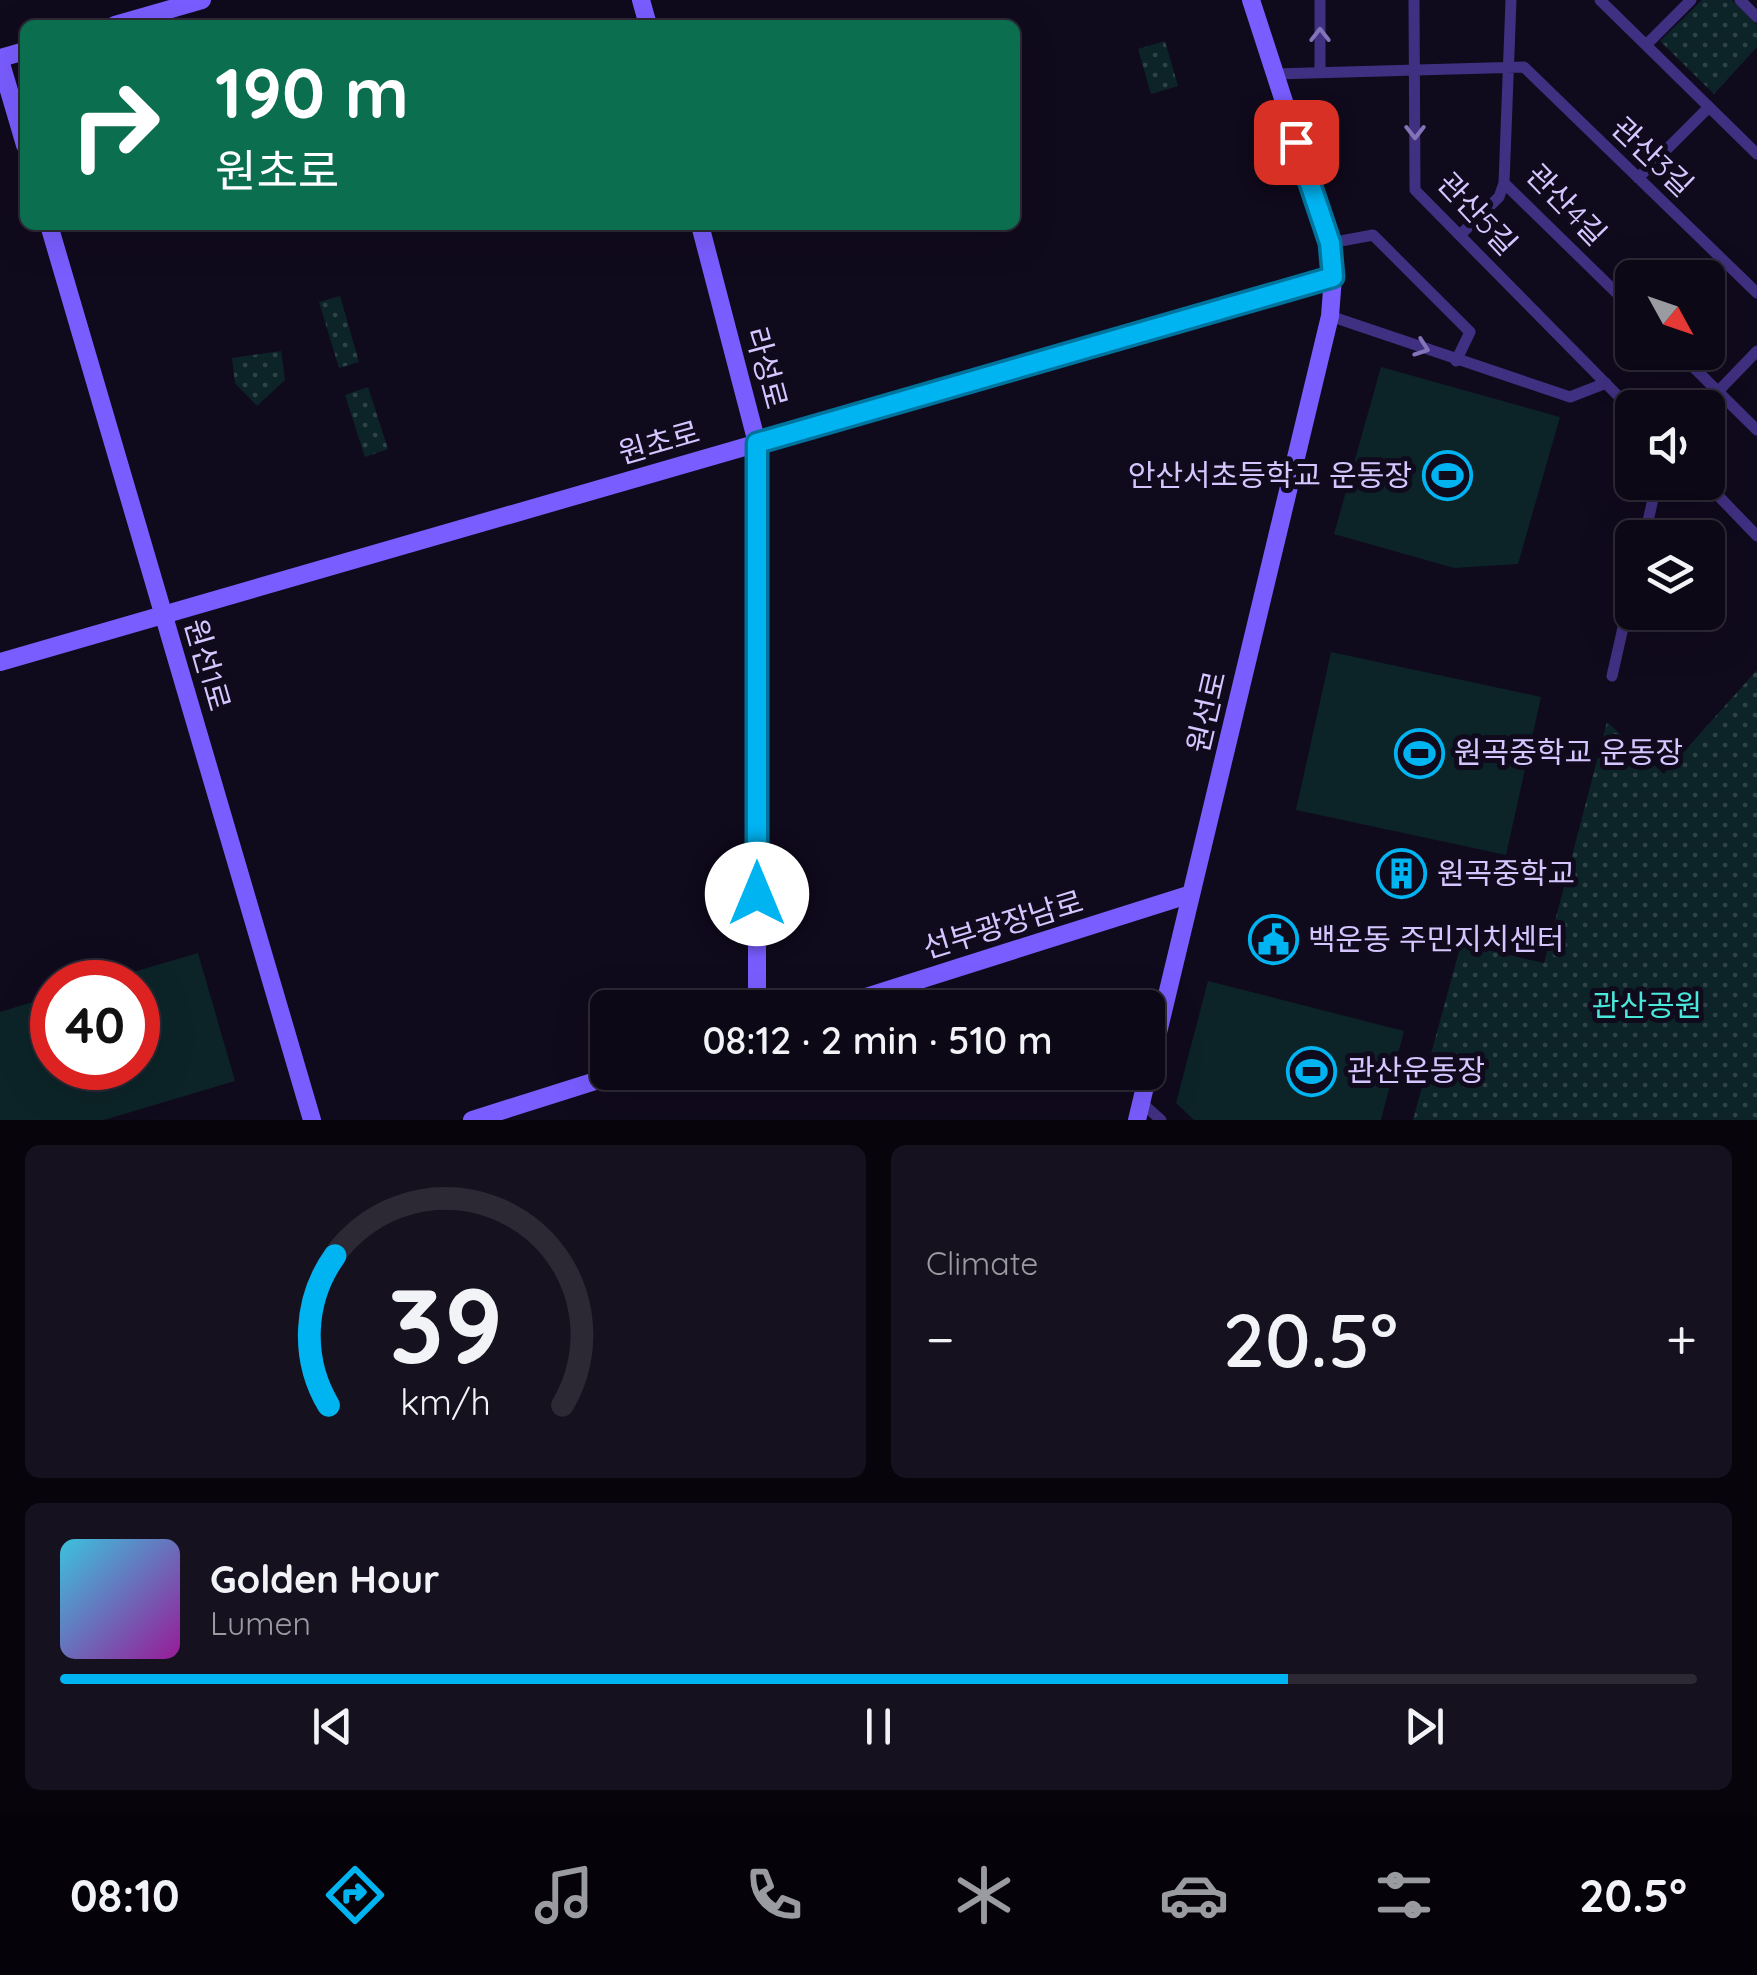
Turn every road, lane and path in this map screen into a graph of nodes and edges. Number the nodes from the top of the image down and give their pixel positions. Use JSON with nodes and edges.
{"nodes":[{"id":1,"x":202,"y":0,"type":"edge"},
{"id":2,"x":1251,"y":0,"type":"edge"},
{"id":3,"x":1320,"y":0,"type":"edge"},
{"id":4,"x":1414,"y":0,"type":"edge"},
{"id":5,"x":1511,"y":0,"type":"edge"},
{"id":6,"x":1600,"y":0,"type":"edge"},
{"id":7,"x":1691,"y":0,"type":"edge"},
{"id":8,"x":1740,"y":0,"type":"edge"},
{"id":9,"x":1757,"y":17,"type":"edge"},
{"id":10,"x":132,"y":20,"type":"edge"},
{"id":11,"x":1646,"y":45,"type":"junction"},
{"id":12,"x":0,"y":59,"type":"edge"},
{"id":13,"x":1508,"y":66,"type":"junction"},
{"id":14,"x":1414,"y":69,"type":"junction"},
{"id":15,"x":1320,"y":71,"type":"junction"},
{"id":16,"x":1274,"y":74,"type":"junction"},
{"id":17,"x":1709,"y":107,"type":"junction"},
{"id":18,"x":20,"y":128,"type":"edge"},
{"id":19,"x":1757,"y":154,"type":"edge"},
{"id":20,"x":1638,"y":178,"type":"junction"},
{"id":21,"x":1504,"y":183,"type":"junction"},
{"id":22,"x":49,"y":230,"type":"edge"},
{"id":23,"x":701,"y":230,"type":"edge"},
{"id":24,"x":1460,"y":236,"type":"junction"},
{"id":25,"x":1330,"y":243,"type":"junction"},
{"id":26,"x":1333,"y":277,"type":"junction"},
{"id":27,"x":1615,"y":291,"type":"edge"},
{"id":28,"x":1757,"y":293,"type":"edge"},
{"id":29,"x":1330,"y":316,"type":"junction"},
{"id":30,"x":1757,"y":351,"type":"edge"},
{"id":31,"x":1456,"y":361,"type":"junction"},
{"id":32,"x":1696,"y":370,"type":"edge"},
{"id":33,"x":1606,"y":383,"type":"junction"},
{"id":34,"x":1716,"y":390,"type":"edge"},
{"id":35,"x":1720,"y":390,"type":"edge"},
{"id":36,"x":1615,"y":392,"type":"edge"},
{"id":37,"x":1725,"y":399,"type":"edge"},
{"id":38,"x":1757,"y":430,"type":"edge"},
{"id":39,"x":757,"y":443,"type":"junction"},
{"id":40,"x":1722,"y":500,"type":"edge"},
{"id":41,"x":1757,"y":536,"type":"edge"},
{"id":42,"x":163,"y":615,"type":"junction"},
{"id":43,"x":1622,"y":630,"type":"edge"},
{"id":44,"x":0,"y":662,"type":"edge"},
{"id":45,"x":1612,"y":676,"type":"dead end"},
{"id":46,"x":1192,"y":894,"type":"junction"},
{"id":47,"x":757,"y":990,"type":"edge"},
{"id":48,"x":888,"y":990,"type":"edge"},
{"id":49,"x":590,"y":1083,"type":"edge"},
{"id":50,"x":1139,"y":1111,"type":"edge"},
{"id":51,"x":312,"y":1120,"type":"edge"},
{"id":52,"x":472,"y":1120,"type":"edge"},
{"id":53,"x":1160,"y":1120,"type":"edge"}],
"edges":[{"from":1,"to":10,"type":"street"},
{"from":2,"to":16,"type":"street","name":"원선로"},
{"from":15,"to":3,"type":"street","one_way":true},
{"from":4,"to":14,"type":"street","name":"관산5길"},
{"from":5,"to":13,"type":"street","name":"관산4길"},
{"from":6,"to":11,"type":"street"},
{"from":7,"to":11,"type":"street"},
{"from":8,"to":9,"type":"street"},
{"from":11,"to":17,"type":"street"},
{"from":12,"to":18,"type":"street"},
{"from":13,"to":14,"type":"street"},
{"from":13,"to":20,"type":"street","name":"관산3길"},
{"from":13,"to":21,"type":"street","name":"관산4길"},
{"from":14,"to":15,"type":"street"},
{"from":14,"to":24,"type":"street","name":"관산5길","one_way":true},
{"from":15,"to":16,"type":"street"},
{"from":16,"to":25,"type":"street","name":"원선로"},
{"from":17,"to":19,"type":"street"},
{"from":17,"to":20,"type":"street"},
{"from":20,"to":28,"type":"street","name":"관산3길"},
{"from":21,"to":24,"type":"street"},
{"from":21,"to":27,"type":"street","name":"관산4길"},
{"from":22,"to":42,"type":"street","name":"원선1로"},
{"from":23,"to":39,"type":"street","name":"라성로"},
{"from":24,"to":33,"type":"street","name":"관산5길"},
{"from":25,"to":26,"type":"street","name":"원선로"},
{"from":25,"to":31,"type":"street"},
{"from":26,"to":29,"type":"street","name":"원선로"},
{"from":26,"to":39,"type":"street","name":"원초로"},
{"from":29,"to":31,"type":"street","one_way":true},
{"from":29,"to":46,"type":"street","name":"원선로"},
{"from":30,"to":35,"type":"street"},
{"from":31,"to":33,"type":"street"},
{"from":32,"to":34,"type":"street"},
{"from":33,"to":36,"type":"street","name":"관산5길"},
{"from":37,"to":38,"type":"street"},
{"from":39,"to":42,"type":"street","name":"원초로"},
{"from":39,"to":47,"type":"street","name":"라성로"},
{"from":40,"to":41,"type":"street"},
{"from":42,"to":44,"type":"street","name":"원초로"},
{"from":42,"to":51,"type":"street","name":"원선1로"},
{"from":43,"to":45,"type":"street"},
{"from":46,"to":48,"type":"street","name":"선부광장남로"},
{"from":46,"to":50,"type":"street","name":"원선로"},
{"from":49,"to":52,"type":"street"},
{"from":50,"to":53,"type":"street"}]}
